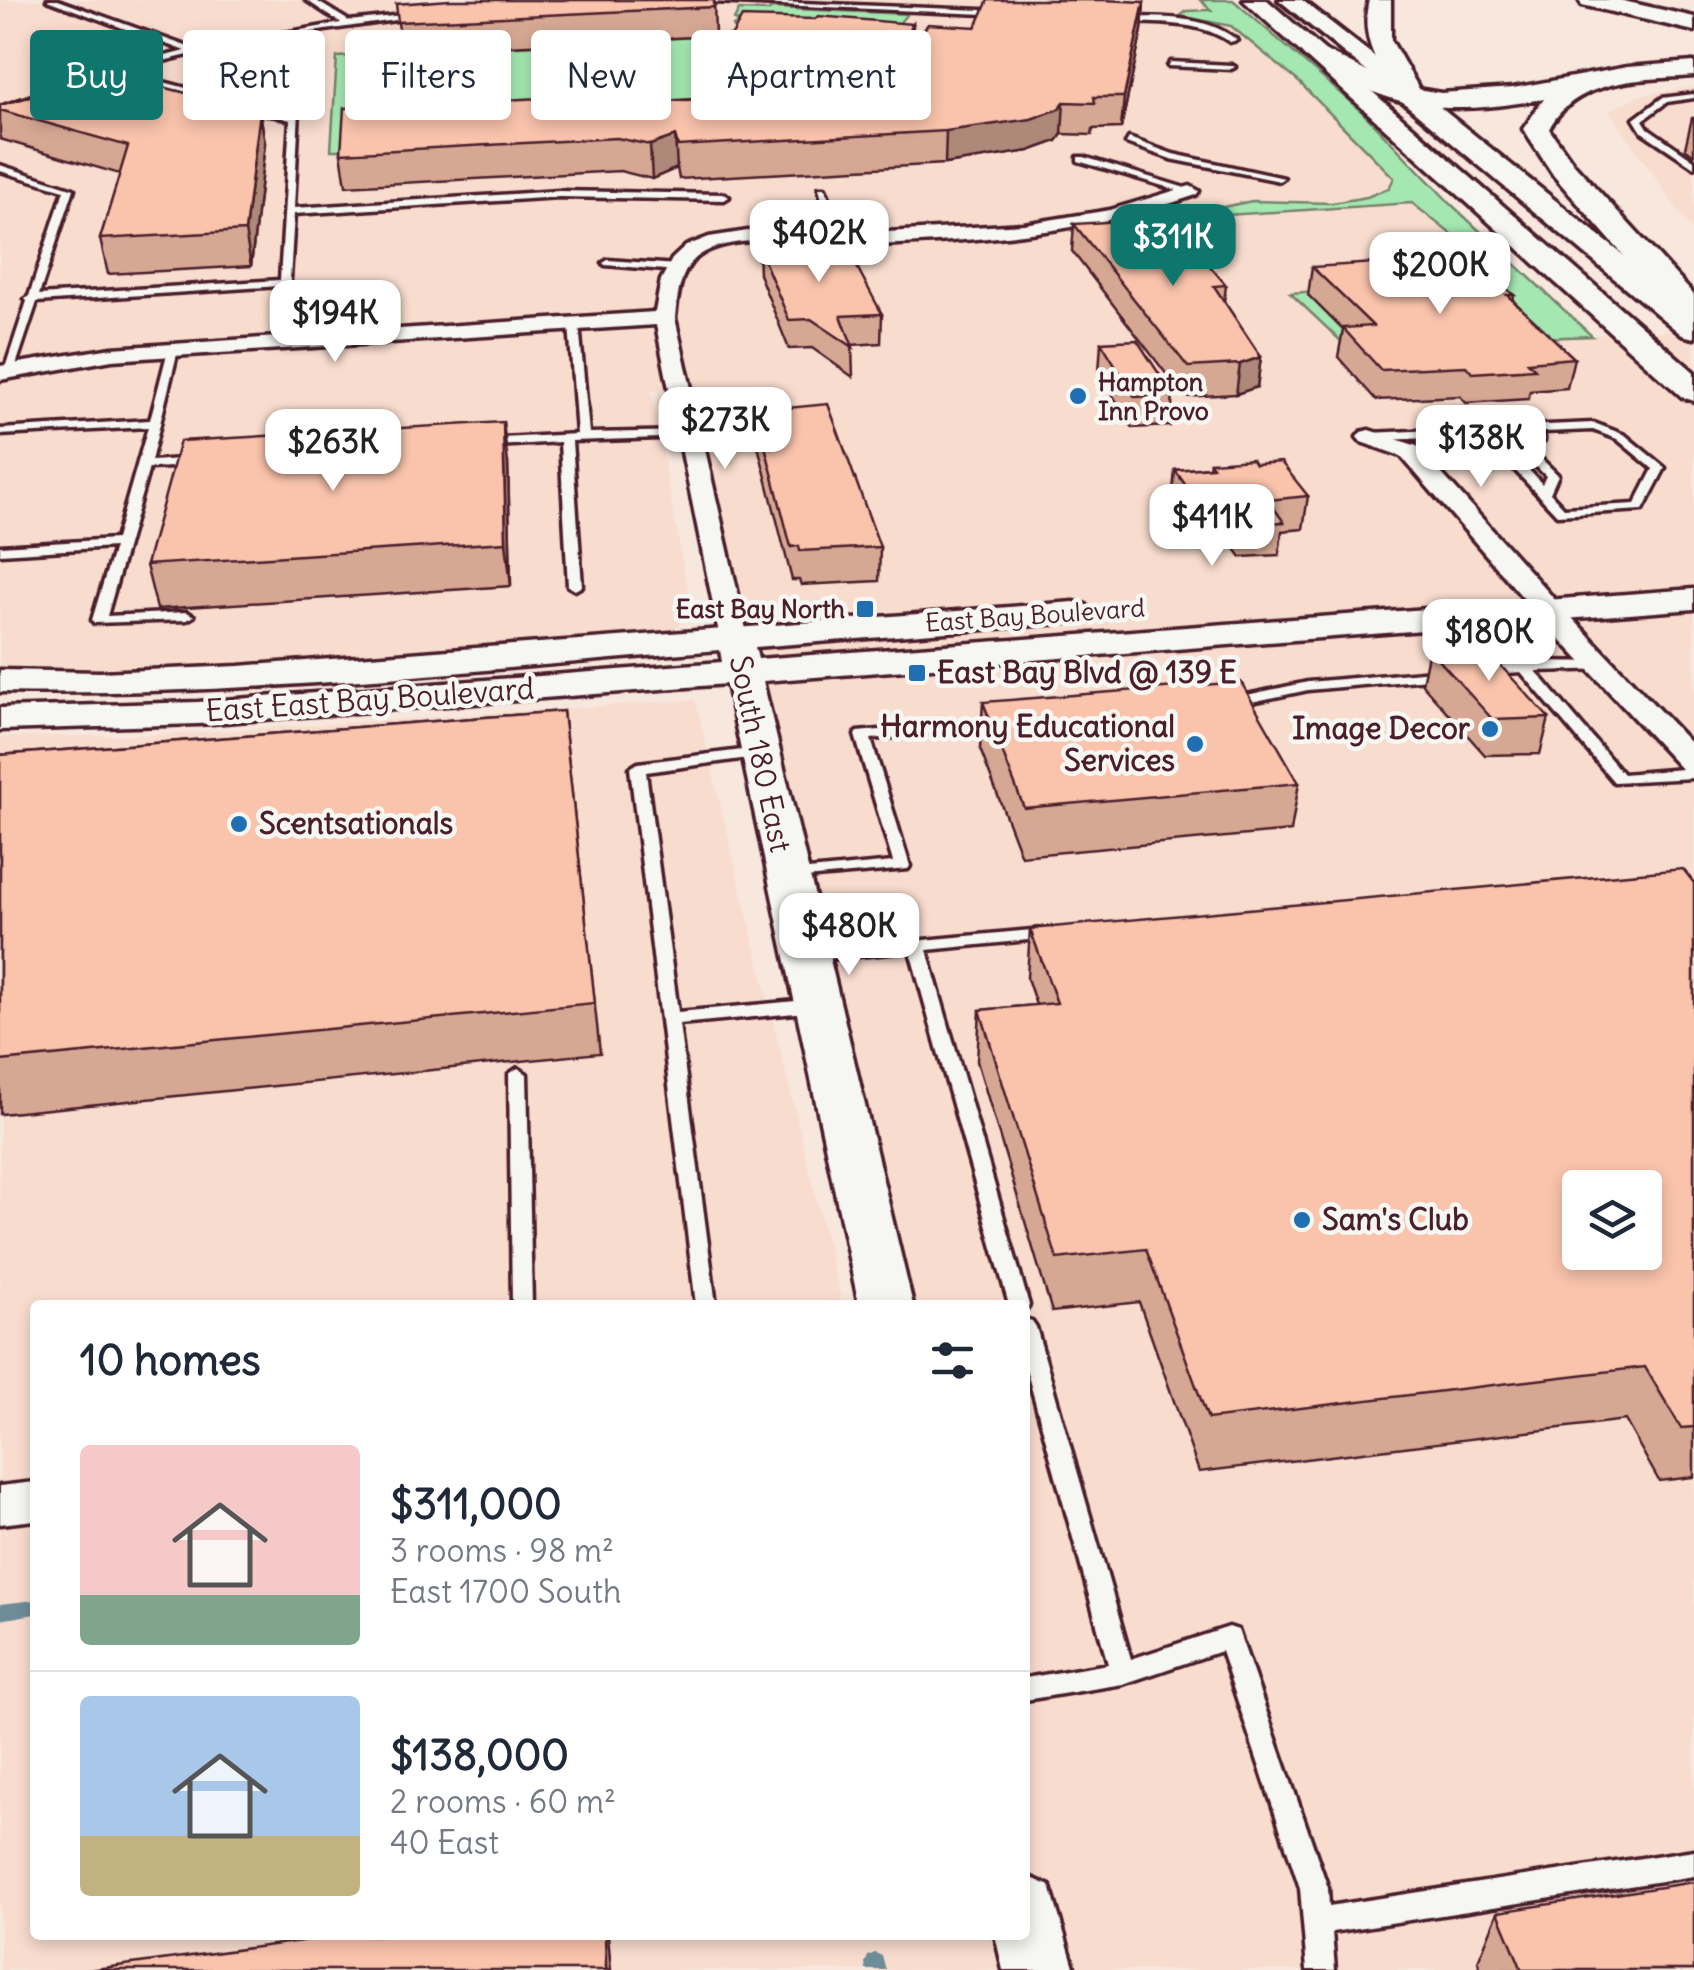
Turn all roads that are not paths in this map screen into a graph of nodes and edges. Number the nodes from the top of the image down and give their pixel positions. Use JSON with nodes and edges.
{"nodes":[{"id":1,"x":51,"y":0,"type":"edge"},
{"id":2,"x":310,"y":0,"type":"edge"},
{"id":3,"x":956,"y":0,"type":"edge"},
{"id":4,"x":1254,"y":0,"type":"edge"},
{"id":5,"x":1289,"y":0,"type":"edge"},
{"id":6,"x":1380,"y":0,"type":"edge"},
{"id":7,"x":1590,"y":0,"type":"edge"},
{"id":8,"x":1655,"y":0,"type":"edge"},
{"id":9,"x":682,"y":1,"type":"edge"},
{"id":10,"x":783,"y":2,"type":"edge"},
{"id":11,"x":1694,"y":8,"type":"edge"},
{"id":12,"x":922,"y":9,"type":"junction"},
{"id":13,"x":951,"y":10,"type":"junction"},
{"id":14,"x":975,"y":12,"type":"junction"},
{"id":15,"x":422,"y":14,"type":"edge"},
{"id":16,"x":1015,"y":14,"type":"edge"},
{"id":17,"x":1114,"y":19,"type":"edge"},
{"id":18,"x":348,"y":24,"type":"junction"},
{"id":19,"x":1694,"y":24,"type":"edge"},
{"id":20,"x":916,"y":25,"type":"edge"},
{"id":21,"x":966,"y":27,"type":"edge"},
{"id":22,"x":305,"y":30,"type":"edge"},
{"id":23,"x":1233,"y":40,"type":"dead end"},
{"id":24,"x":183,"y":47,"type":"edge"},
{"id":25,"x":1312,"y":52,"type":"junction"},
{"id":26,"x":1171,"y":64,"type":"dead end"},
{"id":27,"x":1231,"y":66,"type":"dead end"},
{"id":28,"x":1694,"y":68,"type":"edge"},
{"id":29,"x":1593,"y":82,"type":"junction"},
{"id":30,"x":1694,"y":96,"type":"edge"},
{"id":31,"x":1412,"y":97,"type":"junction"},
{"id":32,"x":30,"y":98,"type":"edge"},
{"id":33,"x":0,"y":110,"type":"edge"},
{"id":34,"x":294,"y":120,"type":"edge"},
{"id":35,"x":1129,"y":142,"type":"dead end"},
{"id":36,"x":1081,"y":159,"type":"dead end"},
{"id":37,"x":1694,"y":164,"type":"edge"},
{"id":38,"x":0,"y":168,"type":"edge"},
{"id":39,"x":1280,"y":178,"type":"dead end"},
{"id":40,"x":822,"y":190,"type":"dead end"},
{"id":41,"x":1190,"y":191,"type":"joint"},
{"id":42,"x":724,"y":197,"type":"dead end"},
{"id":43,"x":290,"y":210,"type":"junction"},
{"id":44,"x":854,"y":240,"type":"junction"},
{"id":45,"x":608,"y":263,"type":"dead end"},
{"id":46,"x":677,"y":268,"type":"junction"},
{"id":47,"x":286,"y":283,"type":"junction"},
{"id":48,"x":30,"y":299,"type":"junction"},
{"id":49,"x":1694,"y":315,"type":"edge"},
{"id":50,"x":665,"y":318,"type":"junction"},
{"id":51,"x":574,"y":324,"type":"junction"},
{"id":52,"x":1694,"y":328,"type":"edge"},
{"id":53,"x":282,"y":343,"type":"junction"},
{"id":54,"x":172,"y":350,"type":"junction"},
{"id":55,"x":4,"y":372,"type":"edge"},
{"id":56,"x":1694,"y":390,"type":"edge"},
{"id":57,"x":154,"y":423,"type":"junction"},
{"id":58,"x":0,"y":432,"type":"edge"},
{"id":59,"x":1486,"y":432,"type":"junction"},
{"id":60,"x":690,"y":434,"type":"junction"},
{"id":61,"x":1610,"y":434,"type":"junction"},
{"id":62,"x":583,"y":437,"type":"junction"},
{"id":63,"x":1369,"y":437,"type":"joint"},
{"id":64,"x":566,"y":438,"type":"junction"},
{"id":65,"x":469,"y":443,"type":"edge"},
{"id":66,"x":220,"y":460,"type":"edge"},
{"id":67,"x":144,"y":465,"type":"junction"},
{"id":68,"x":1544,"y":494,"type":"junction"},
{"id":69,"x":122,"y":544,"type":"junction"},
{"id":70,"x":0,"y":550,"type":"edge"},
{"id":71,"x":1694,"y":568,"type":"edge"},
{"id":72,"x":1522,"y":579,"type":"junction"},
{"id":73,"x":1484,"y":582,"type":"dead end"},
{"id":74,"x":575,"y":586,"type":"dead end"},
{"id":75,"x":1694,"y":599,"type":"edge"},
{"id":76,"x":1547,"y":608,"type":"junction"},
{"id":77,"x":1108,"y":610,"type":"dead end"},
{"id":78,"x":187,"y":616,"type":"dead end"},
{"id":79,"x":737,"y":654,"type":"junction"},
{"id":80,"x":1606,"y":666,"type":"junction"},
{"id":81,"x":1525,"y":667,"type":"junction"},
{"id":82,"x":0,"y":681,"type":"edge"},
{"id":83,"x":1213,"y":706,"type":"edge"},
{"id":84,"x":0,"y":719,"type":"edge"},
{"id":85,"x":1023,"y":722,"type":"edge"},
{"id":86,"x":758,"y":753,"type":"junction"},
{"id":87,"x":1694,"y":769,"type":"edge"},
{"id":88,"x":787,"y":877,"type":"junction"},
{"id":89,"x":1066,"y":932,"type":"edge"},
{"id":90,"x":918,"y":945,"type":"junction"},
{"id":91,"x":804,"y":956,"type":"junction"},
{"id":92,"x":817,"y":1005,"type":"junction"},
{"id":93,"x":669,"y":1018,"type":"junction"},
{"id":94,"x":518,"y":1074,"type":"dead end"},
{"id":95,"x":522,"y":1300,"type":"edge"},
{"id":96,"x":705,"y":1300,"type":"edge"},
{"id":97,"x":885,"y":1300,"type":"edge"},
{"id":98,"x":1018,"y":1300,"type":"edge"},
{"id":99,"x":1030,"y":1345,"type":"edge"},
{"id":100,"x":30,"y":1501,"type":"edge"},
{"id":101,"x":0,"y":1504,"type":"edge"},
{"id":102,"x":1123,"y":1673,"type":"junction"},
{"id":103,"x":1030,"y":1688,"type":"edge"},
{"id":104,"x":1694,"y":1863,"type":"edge"},
{"id":105,"x":1317,"y":1921,"type":"junction"},
{"id":106,"x":1030,"y":1931,"type":"edge"},
{"id":107,"x":1039,"y":1970,"type":"edge"},
{"id":108,"x":1321,"y":1970,"type":"edge"}],
"edges":[{"from":1,"to":24,"type":"lane"},
{"from":2,"to":18,"type":"lane"},
{"from":3,"to":13,"type":"lane"},
{"from":4,"to":25,"type":"highway"},
{"from":5,"to":31,"type":"main road"},
{"from":6,"to":31,"type":"highway"},
{"from":7,"to":19,"type":"highway"},
{"from":8,"to":11,"type":"highway"},
{"from":9,"to":10,"type":"lane"},
{"from":10,"to":12,"type":"lane"},
{"from":12,"to":13,"type":"lane"},
{"from":12,"to":20,"type":"lane"},
{"from":13,"to":14,"type":"lane"},
{"from":14,"to":16,"type":"lane"},
{"from":14,"to":21,"type":"lane"},
{"from":15,"to":18,"type":"lane"},
{"from":17,"to":23,"type":"lane"},
{"from":18,"to":22,"type":"lane"},
{"from":25,"to":31,"type":"highway"},
{"from":25,"to":56,"type":"highway"},
{"from":26,"to":27,"type":"lane"},
{"from":28,"to":29,"type":"highway"},
{"from":29,"to":31,"type":"highway"},
{"from":29,"to":49,"type":"highway"},
{"from":30,"to":37,"type":"lane"},
{"from":31,"to":52,"type":"highway"},
{"from":32,"to":33,"type":"lane"},
{"from":34,"to":43,"type":"lane"},
{"from":35,"to":39,"type":"lane"},
{"from":36,"to":41,"type":"lane"},
{"from":38,"to":48,"type":"lane"},
{"from":40,"to":44,"type":"lane"},
{"from":41,"to":44,"type":"street"},
{"from":42,"to":43,"type":"lane"},
{"from":43,"to":47,"type":"lane"},
{"from":44,"to":46,"type":"street"},
{"from":45,"to":46,"type":"lane"},
{"from":46,"to":50,"type":"street"},
{"from":47,"to":48,"type":"lane"},
{"from":47,"to":53,"type":"lane"},
{"from":48,"to":55,"type":"lane"},
{"from":50,"to":51,"type":"street"},
{"from":50,"to":60,"type":"street","name":"South 180 East"},
{"from":51,"to":53,"type":"street"},
{"from":51,"to":62,"type":"lane"},
{"from":53,"to":54,"type":"street"},
{"from":54,"to":55,"type":"street"},
{"from":54,"to":57,"type":"lane"},
{"from":57,"to":58,"type":"lane"},
{"from":57,"to":67,"type":"lane"},
{"from":59,"to":61,"type":"lane"},
{"from":59,"to":63,"type":"lane"},
{"from":59,"to":68,"type":"lane"},
{"from":60,"to":62,"type":"lane"},
{"from":60,"to":79,"type":"street","name":"South 180 East"},
{"from":61,"to":68,"type":"lane"},
{"from":61,"to":68,"type":"lane"},
{"from":62,"to":64,"type":"lane"},
{"from":63,"to":72,"type":"street"},
{"from":64,"to":65,"type":"lane"},
{"from":64,"to":74,"type":"lane"},
{"from":66,"to":67,"type":"lane"},
{"from":67,"to":69,"type":"lane"},
{"from":69,"to":70,"type":"lane"},
{"from":69,"to":78,"type":"lane"},
{"from":71,"to":72,"type":"street"},
{"from":72,"to":73,"type":"street"},
{"from":72,"to":76,"type":"street"},
{"from":75,"to":76,"type":"street","name":"East Bay Boulevard"},
{"from":76,"to":79,"type":"street","name":"East Bay Boulevard"},
{"from":76,"to":80,"type":"street"},
{"from":77,"to":79,"type":"street","name":"East Bay Boulevard"},
{"from":79,"to":82,"type":"street","name":"East East Bay Boulevard"},
{"from":79,"to":84,"type":"street","name":"East East Bay Boulevard"},
{"from":79,"to":86,"type":"street","name":"South 180 East"},
{"from":80,"to":81,"type":"lane"},
{"from":80,"to":87,"type":"street"},
{"from":81,"to":83,"type":"lane"},
{"from":81,"to":87,"type":"lane"},
{"from":85,"to":88,"type":"lane"},
{"from":86,"to":88,"type":"street","name":"South 180 East"},
{"from":86,"to":93,"type":"lane"},
{"from":88,"to":91,"type":"street","name":"South 180 East"},
{"from":89,"to":90,"type":"lane"},
{"from":90,"to":91,"type":"lane"},
{"from":90,"to":98,"type":"lane"},
{"from":91,"to":92,"type":"street","name":"South 180 East"},
{"from":92,"to":93,"type":"lane"},
{"from":92,"to":97,"type":"street","name":"South 180 East"},
{"from":93,"to":96,"type":"lane"},
{"from":94,"to":95,"type":"lane"},
{"from":99,"to":102,"type":"lane"},
{"from":100,"to":101,"type":"street"},
{"from":102,"to":103,"type":"lane"},
{"from":102,"to":105,"type":"lane"},
{"from":104,"to":105,"type":"lane"},
{"from":105,"to":108,"type":"lane"},
{"from":106,"to":107,"type":"street"}]}
